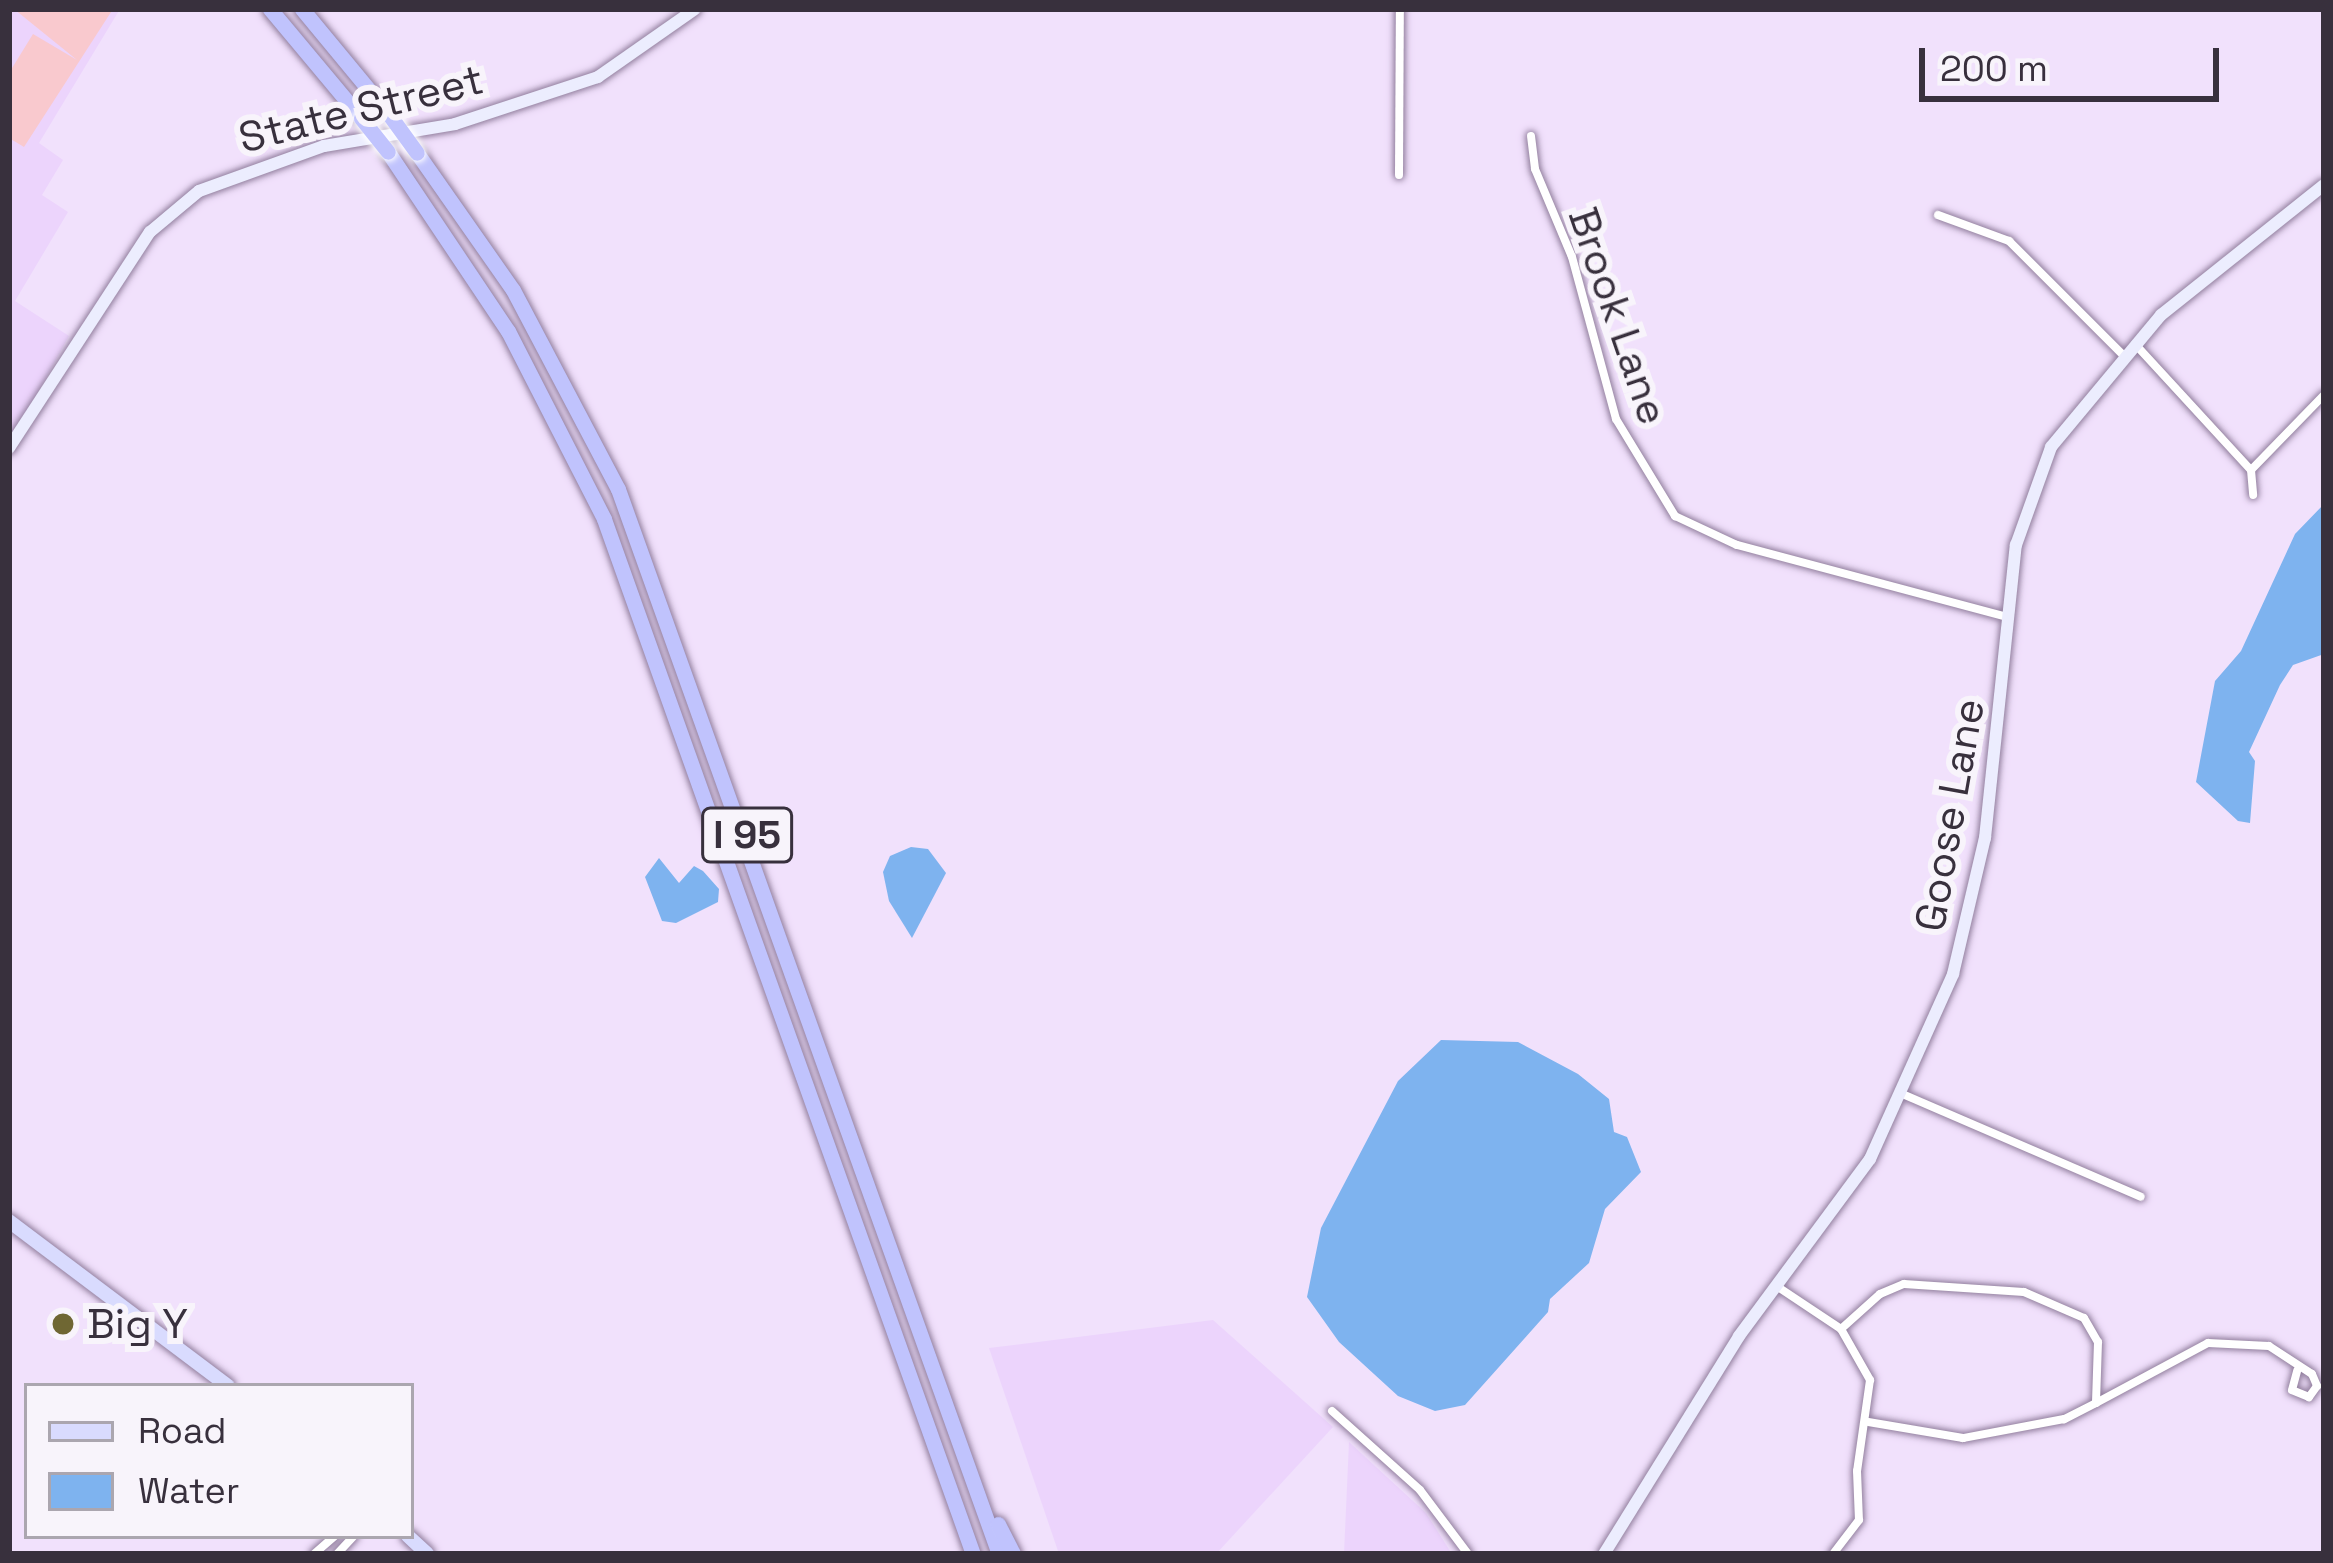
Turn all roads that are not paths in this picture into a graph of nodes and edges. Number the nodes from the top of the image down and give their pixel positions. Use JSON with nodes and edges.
{"nodes":[{"id":1,"x":270,"y":9,"type":"edge"},
{"id":2,"x":302,"y":9,"type":"edge"},
{"id":3,"x":695,"y":9,"type":"edge"},
{"id":4,"x":1400,"y":9,"type":"edge"},
{"id":5,"x":1532,"y":136,"type":"dead end"},
{"id":6,"x":1399,"y":175,"type":"dead end"},
{"id":7,"x":2324,"y":185,"type":"edge"},
{"id":8,"x":1938,"y":214,"type":"dead end"},
{"id":9,"x":2134,"y":343,"type":"junction"},
{"id":10,"x":2123,"y":355,"type":"junction"},
{"id":11,"x":2324,"y":395,"type":"edge"},
{"id":12,"x":9,"y":448,"type":"edge"},
{"id":13,"x":2251,"y":470,"type":"junction"},
{"id":14,"x":2253,"y":495,"type":"dead end"},
{"id":15,"x":2008,"y":617,"type":"junction"},
{"id":16,"x":1899,"y":1093,"type":"junction"},
{"id":17,"x":2141,"y":1197,"type":"dead end"},
{"id":18,"x":9,"y":1221,"type":"edge"},
{"id":19,"x":1778,"y":1288,"type":"junction"},
{"id":20,"x":1841,"y":1330,"type":"junction"},
{"id":21,"x":2297,"y":1371,"type":"dead end"},
{"id":22,"x":224,"y":1383,"type":"edge"},
{"id":23,"x":2096,"y":1403,"type":"junction"},
{"id":24,"x":946,"y":1407,"type":"junction"},
{"id":25,"x":1332,"y":1411,"type":"dead end"},
{"id":26,"x":1868,"y":1422,"type":"junction"},
{"id":27,"x":973,"y":1554,"type":"edge"},
{"id":28,"x":999,"y":1554,"type":"edge"},
{"id":29,"x":1013,"y":1554,"type":"edge"},
{"id":30,"x":1468,"y":1554,"type":"edge"},
{"id":31,"x":1604,"y":1554,"type":"edge"},
{"id":32,"x":1833,"y":1554,"type":"edge"}],
"edges":[{"from":1,"to":27,"type":"highway","number":"I 95","bridge":true},
{"from":2,"to":24,"type":"highway","number":"I 95","bridge":true},
{"from":3,"to":12,"type":"street","name":"State Street"},
{"from":4,"to":6,"type":"street"},
{"from":5,"to":15,"type":"street","name":"Brook Lane"},
{"from":7,"to":9,"type":"street","name":"Goose Lane"},
{"from":8,"to":10,"type":"street"},
{"from":9,"to":10,"type":"street","name":"Goose Lane"},
{"from":9,"to":13,"type":"street"},
{"from":10,"to":15,"type":"street","name":"Goose Lane"},
{"from":11,"to":13,"type":"street"},
{"from":13,"to":14,"type":"street"},
{"from":15,"to":16,"type":"street","name":"Goose Lane"},
{"from":16,"to":17,"type":"street"},
{"from":16,"to":19,"type":"street","name":"Goose Lane"},
{"from":18,"to":22,"type":"main road"},
{"from":19,"to":20,"type":"street"},
{"from":19,"to":31,"type":"street","name":"Goose Lane"},
{"from":20,"to":23,"type":"street"},
{"from":20,"to":26,"type":"street"},
{"from":21,"to":23,"type":"street"},
{"from":23,"to":26,"type":"street"},
{"from":24,"to":28,"type":"highway","number":"I 95"},
{"from":24,"to":29,"type":"highway"},
{"from":25,"to":30,"type":"street"},
{"from":26,"to":32,"type":"street"}]}
